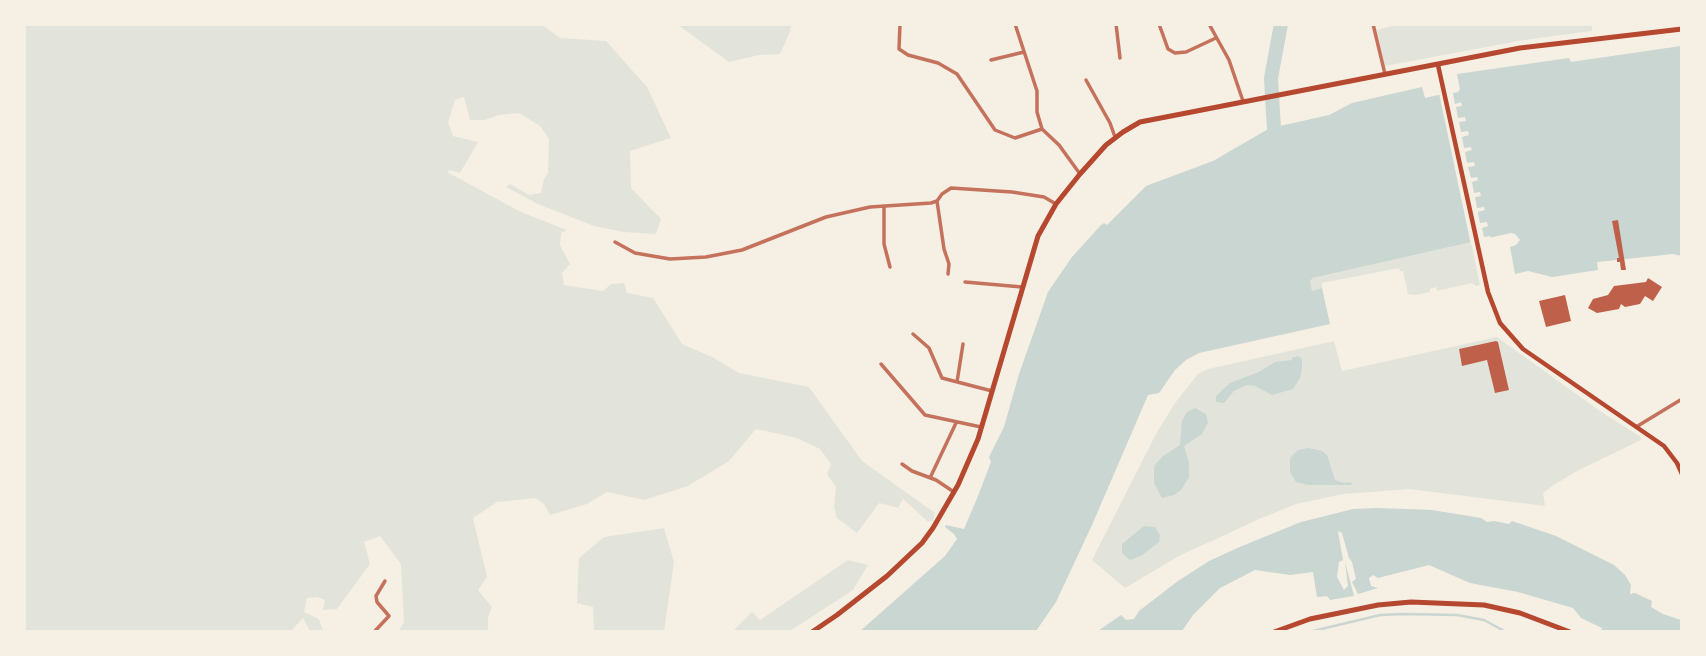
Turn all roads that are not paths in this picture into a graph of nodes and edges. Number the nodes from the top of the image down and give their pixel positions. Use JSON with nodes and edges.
{"nodes":[{"id":1,"x":900,"y":24,"type":"edge"},
{"id":2,"x":1015,"y":24,"type":"edge"},
{"id":3,"x":1116,"y":24,"type":"edge"},
{"id":4,"x":1158,"y":24,"type":"edge"},
{"id":5,"x":1209,"y":24,"type":"edge"},
{"id":6,"x":1373,"y":24,"type":"edge"},
{"id":7,"x":1682,"y":29,"type":"edge"},
{"id":8,"x":1216,"y":38,"type":"junction"},
{"id":9,"x":1024,"y":52,"type":"junction"},
{"id":10,"x":1120,"y":58,"type":"dead end"},
{"id":11,"x":991,"y":60,"type":"dead end"},
{"id":12,"x":1438,"y":65,"type":"junction"},
{"id":13,"x":1386,"y":76,"type":"junction"},
{"id":14,"x":1086,"y":80,"type":"dead end"},
{"id":15,"x":1243,"y":101,"type":"junction"},
{"id":16,"x":1042,"y":129,"type":"junction"},
{"id":17,"x":1115,"y":138,"type":"junction"},
{"id":18,"x":1080,"y":174,"type":"junction"},
{"id":19,"x":937,"y":201,"type":"junction"},
{"id":20,"x":1056,"y":204,"type":"junction"},
{"id":21,"x":884,"y":206,"type":"junction"},
{"id":22,"x":615,"y":242,"type":"dead end"},
{"id":23,"x":890,"y":267,"type":"dead end"},
{"id":24,"x":948,"y":274,"type":"dead end"},
{"id":25,"x":965,"y":282,"type":"dead end"},
{"id":26,"x":1022,"y":287,"type":"junction"},
{"id":27,"x":913,"y":334,"type":"dead end"},
{"id":28,"x":963,"y":344,"type":"dead end"},
{"id":29,"x":881,"y":364,"type":"dead end"},
{"id":30,"x":957,"y":382,"type":"junction"},
{"id":31,"x":992,"y":391,"type":"junction"},
{"id":32,"x":1682,"y":399,"type":"edge"},
{"id":33,"x":956,"y":423,"type":"junction"},
{"id":34,"x":1636,"y":426,"type":"junction"},
{"id":35,"x":981,"y":427,"type":"junction"},
{"id":36,"x":902,"y":464,"type":"dead end"},
{"id":37,"x":1682,"y":474,"type":"edge"},
{"id":38,"x":930,"y":478,"type":"junction"},
{"id":39,"x":954,"y":492,"type":"junction"},
{"id":40,"x":385,"y":581,"type":"dead end"},
{"id":41,"x":374,"y":632,"type":"edge"},
{"id":42,"x":812,"y":632,"type":"edge"},
{"id":43,"x":1274,"y":632,"type":"edge"},
{"id":44,"x":1570,"y":632,"type":"edge"}],
"edges":[{"from":1,"to":16,"type":"street"},
{"from":2,"to":9,"type":"street"},
{"from":3,"to":10,"type":"street"},
{"from":4,"to":8,"type":"street"},
{"from":5,"to":8,"type":"street"},
{"from":6,"to":13,"type":"street"},
{"from":7,"to":12,"type":"main road"},
{"from":8,"to":15,"type":"street"},
{"from":9,"to":11,"type":"street"},
{"from":9,"to":16,"type":"street"},
{"from":12,"to":13,"type":"main road"},
{"from":12,"to":34,"type":"main road"},
{"from":13,"to":15,"type":"main road"},
{"from":14,"to":17,"type":"street"},
{"from":15,"to":17,"type":"main road"},
{"from":16,"to":18,"type":"street"},
{"from":17,"to":18,"type":"main road"},
{"from":18,"to":20,"type":"main road"},
{"from":19,"to":20,"type":"street"},
{"from":19,"to":21,"type":"street"},
{"from":19,"to":24,"type":"street"},
{"from":20,"to":26,"type":"main road"},
{"from":21,"to":22,"type":"street"},
{"from":21,"to":23,"type":"street"},
{"from":25,"to":26,"type":"street"},
{"from":26,"to":31,"type":"main road"},
{"from":27,"to":30,"type":"street"},
{"from":28,"to":30,"type":"street"},
{"from":29,"to":33,"type":"street"},
{"from":30,"to":31,"type":"street"},
{"from":31,"to":35,"type":"main road"},
{"from":32,"to":34,"type":"street"},
{"from":33,"to":35,"type":"street"},
{"from":33,"to":38,"type":"street"},
{"from":34,"to":37,"type":"main road"},
{"from":35,"to":39,"type":"main road"},
{"from":36,"to":38,"type":"street"},
{"from":38,"to":39,"type":"street"},
{"from":39,"to":42,"type":"main road"},
{"from":40,"to":41,"type":"street"},
{"from":43,"to":44,"type":"main road"}]}
